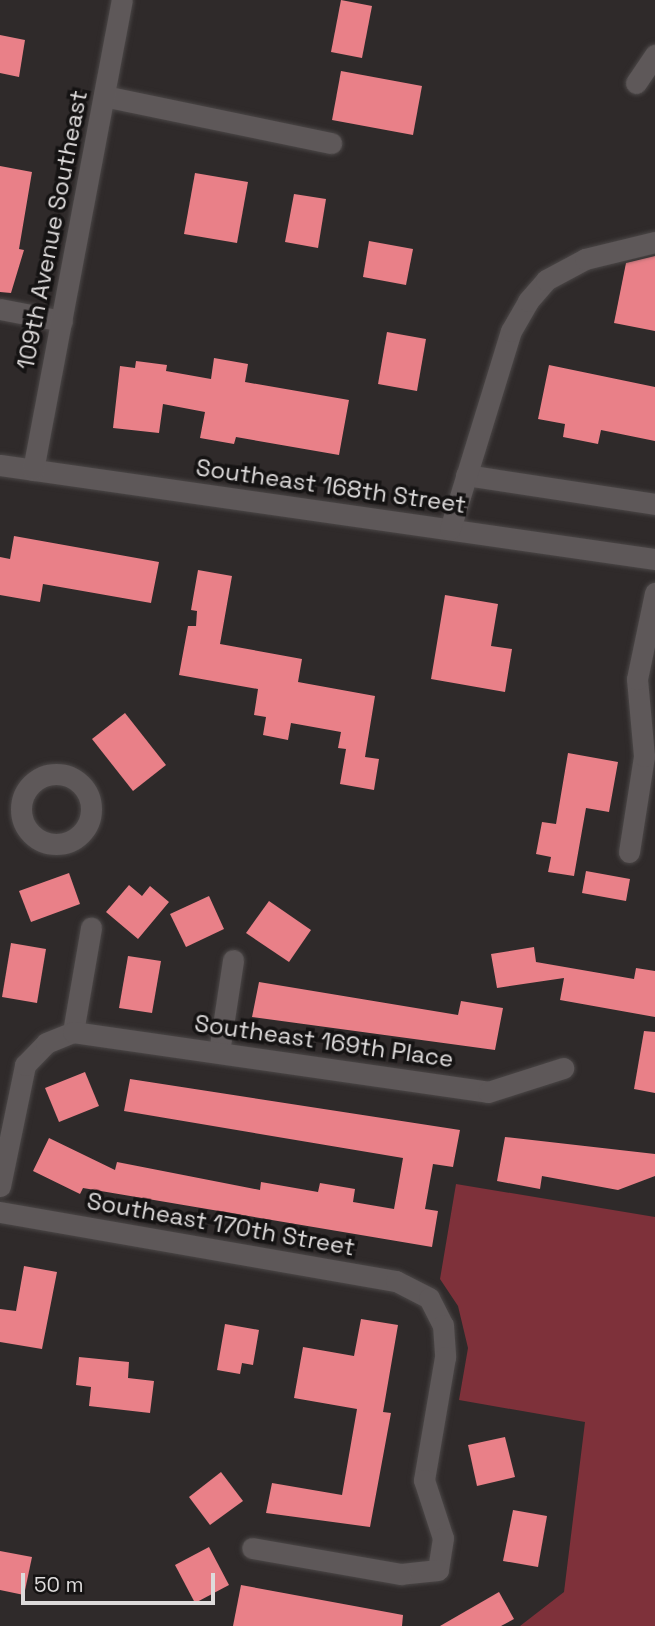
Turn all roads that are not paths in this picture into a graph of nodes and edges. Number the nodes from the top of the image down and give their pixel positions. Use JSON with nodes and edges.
{"nodes":[{"id":1,"x":122,"y":0,"type":"edge"},
{"id":2,"x":655,"y":55,"type":"edge"},
{"id":3,"x":636,"y":83,"type":"dead end"},
{"id":4,"x":104,"y":96,"type":"junction"},
{"id":5,"x":331,"y":143,"type":"dead end"},
{"id":6,"x":655,"y":242,"type":"edge"},
{"id":7,"x":0,"y":309,"type":"edge"},
{"id":8,"x":62,"y":321,"type":"junction"},
{"id":9,"x":0,"y":465,"type":"edge"},
{"id":10,"x":33,"y":470,"type":"junction"},
{"id":11,"x":466,"y":475,"type":"junction"},
{"id":12,"x":655,"y":504,"type":"edge"},
{"id":13,"x":450,"y":530,"type":"junction"},
{"id":14,"x":655,"y":559,"type":"edge"},
{"id":15,"x":655,"y":593,"type":"edge"},
{"id":16,"x":629,"y":852,"type":"dead end"},
{"id":17,"x":91,"y":928,"type":"dead end"},
{"id":18,"x":233,"y":960,"type":"dead end"},
{"id":19,"x":73,"y":1032,"type":"junction"},
{"id":20,"x":219,"y":1052,"type":"junction"},
{"id":21,"x":564,"y":1068,"type":"dead end"},
{"id":22,"x":0,"y":1186,"type":"edge"},
{"id":23,"x":0,"y":1212,"type":"edge"},
{"id":24,"x":252,"y":1548,"type":"dead end"}],
"edges":[{"from":1,"to":4,"type":"street","name":"109th Avenue Southeast"},
{"from":2,"to":3,"type":"street"},
{"from":4,"to":5,"type":"street"},
{"from":4,"to":8,"type":"street","name":"109th Avenue Southeast"},
{"from":6,"to":11,"type":"street"},
{"from":7,"to":8,"type":"street"},
{"from":8,"to":10,"type":"street","name":"109th Avenue Southeast"},
{"from":9,"to":10,"type":"street","name":"Southeast 168th Street"},
{"from":10,"to":13,"type":"street","name":"Southeast 168th Street"},
{"from":11,"to":12,"type":"street"},
{"from":11,"to":13,"type":"street"},
{"from":13,"to":14,"type":"street","name":"Southeast 168th Street"},
{"from":15,"to":16,"type":"street"},
{"from":17,"to":19,"type":"street"},
{"from":18,"to":20,"type":"street"},
{"from":19,"to":20,"type":"street","name":"Southeast 169th Place"},
{"from":19,"to":22,"type":"street"},
{"from":20,"to":21,"type":"street","name":"Southeast 169th Place"},
{"from":23,"to":24,"type":"street","name":"Southeast 170th Street"}]}
